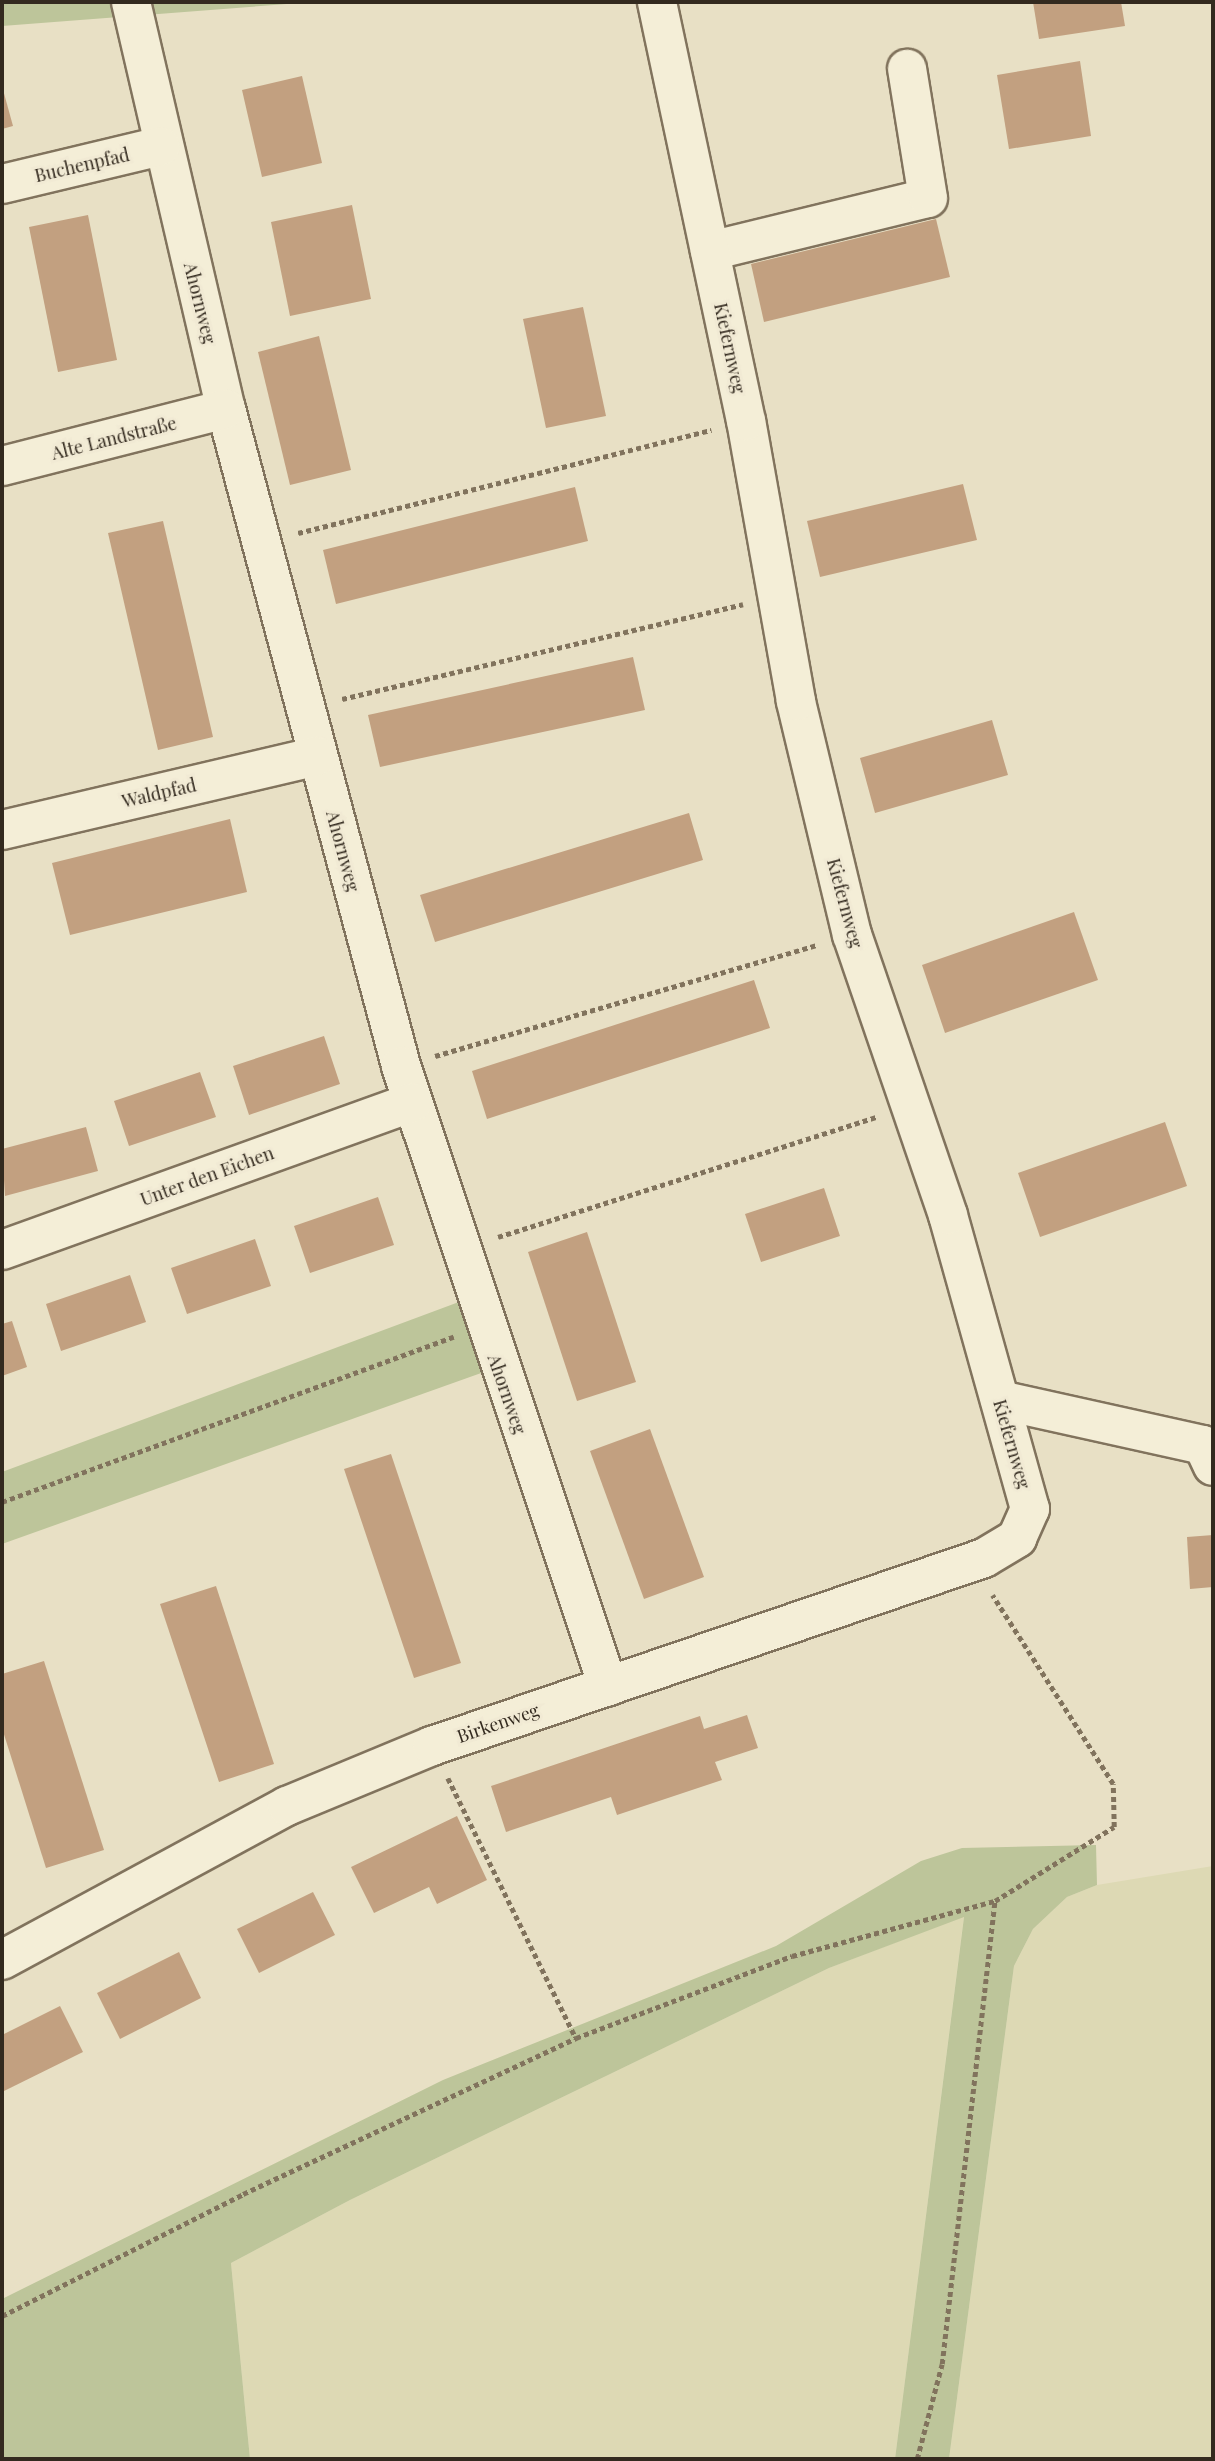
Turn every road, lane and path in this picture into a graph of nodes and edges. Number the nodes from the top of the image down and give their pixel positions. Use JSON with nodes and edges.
{"nodes":[{"id":1,"x":131,"y":2,"type":"edge"},
{"id":2,"x":657,"y":2,"type":"edge"},
{"id":3,"x":907,"y":69,"type":"dead end"},
{"id":4,"x":162,"y":146,"type":"junction"},
{"id":5,"x":2,"y":184,"type":"edge"},
{"id":6,"x":710,"y":251,"type":"junction"},
{"id":7,"x":226,"y":409,"type":"junction"},
{"id":8,"x":746,"y":421,"type":"junction"},
{"id":9,"x":2,"y":466,"type":"edge"},
{"id":10,"x":260,"y":542,"type":"junction"},
{"id":11,"x":776,"y":596,"type":"junction"},
{"id":12,"x":304,"y":708,"type":"junction"},
{"id":13,"x":317,"y":756,"type":"junction"},
{"id":14,"x":2,"y":830,"type":"edge"},
{"id":15,"x":852,"y":935,"type":"junction"},
{"id":16,"x":401,"y":1066,"type":"junction"},
{"id":17,"x":412,"y":1102,"type":"junction"},
{"id":18,"x":912,"y":1106,"type":"junction"},
{"id":19,"x":460,"y":1249,"type":"junction"},
{"id":20,"x":2,"y":1250,"type":"edge"},
{"id":21,"x":484,"y":1326,"type":"junction"},
{"id":22,"x":1000,"y":1400,"type":"junction"},
{"id":23,"x":1213,"y":1466,"type":"edge"},
{"id":24,"x":2,"y":1502,"type":"edge"},
{"id":25,"x":1017,"y":1538,"type":"joint"},
{"id":26,"x":971,"y":1562,"type":"junction"},
{"id":27,"x":608,"y":1686,"type":"junction"},
{"id":28,"x":432,"y":1746,"type":"junction"},
{"id":29,"x":995,"y":1901,"type":"junction"},
{"id":30,"x":2,"y":1960,"type":"edge"},
{"id":31,"x":576,"y":2038,"type":"junction"},
{"id":32,"x":2,"y":2316,"type":"edge"},
{"id":33,"x":917,"y":2459,"type":"edge"}],
"edges":[{"from":1,"to":4,"type":"street","name":"Ahornweg"},
{"from":2,"to":6,"type":"street","name":"Kiefernweg"},
{"from":3,"to":6,"type":"street"},
{"from":4,"to":5,"type":"street","name":"Buchenpfad"},
{"from":4,"to":7,"type":"street","name":"Ahornweg"},
{"from":6,"to":8,"type":"street","name":"Kiefernweg"},
{"from":7,"to":9,"type":"street","name":"Alte Landstraße"},
{"from":7,"to":10,"type":"street","name":"Ahornweg"},
{"from":8,"to":10,"type":"path"},
{"from":8,"to":11,"type":"street","name":"Kiefernweg"},
{"from":10,"to":12,"type":"street","name":"Ahornweg"},
{"from":11,"to":12,"type":"path"},
{"from":11,"to":15,"type":"street","name":"Kiefernweg"},
{"from":12,"to":13,"type":"street","name":"Ahornweg"},
{"from":13,"to":14,"type":"street","name":"Waldpfad"},
{"from":13,"to":16,"type":"street","name":"Ahornweg"},
{"from":15,"to":16,"type":"path"},
{"from":15,"to":18,"type":"street","name":"Kiefernweg"},
{"from":16,"to":17,"type":"street","name":"Ahornweg"},
{"from":17,"to":19,"type":"street","name":"Ahornweg"},
{"from":17,"to":20,"type":"street","name":"Unter den Eichen"},
{"from":18,"to":19,"type":"path"},
{"from":18,"to":22,"type":"street","name":"Kiefernweg"},
{"from":19,"to":21,"type":"street","name":"Ahornweg"},
{"from":21,"to":24,"type":"path"},
{"from":21,"to":27,"type":"street","name":"Ahornweg"},
{"from":22,"to":23,"type":"street"},
{"from":22,"to":25,"type":"street","name":"Kiefernweg"},
{"from":25,"to":26,"type":"street","name":"Birkenweg"},
{"from":26,"to":27,"type":"street","name":"Birkenweg"},
{"from":26,"to":29,"type":"path"},
{"from":27,"to":28,"type":"street","name":"Birkenweg"},
{"from":28,"to":30,"type":"street","name":"Birkenweg"},
{"from":28,"to":31,"type":"path"},
{"from":29,"to":31,"type":"path"},
{"from":29,"to":33,"type":"path"},
{"from":31,"to":32,"type":"path"}]}
